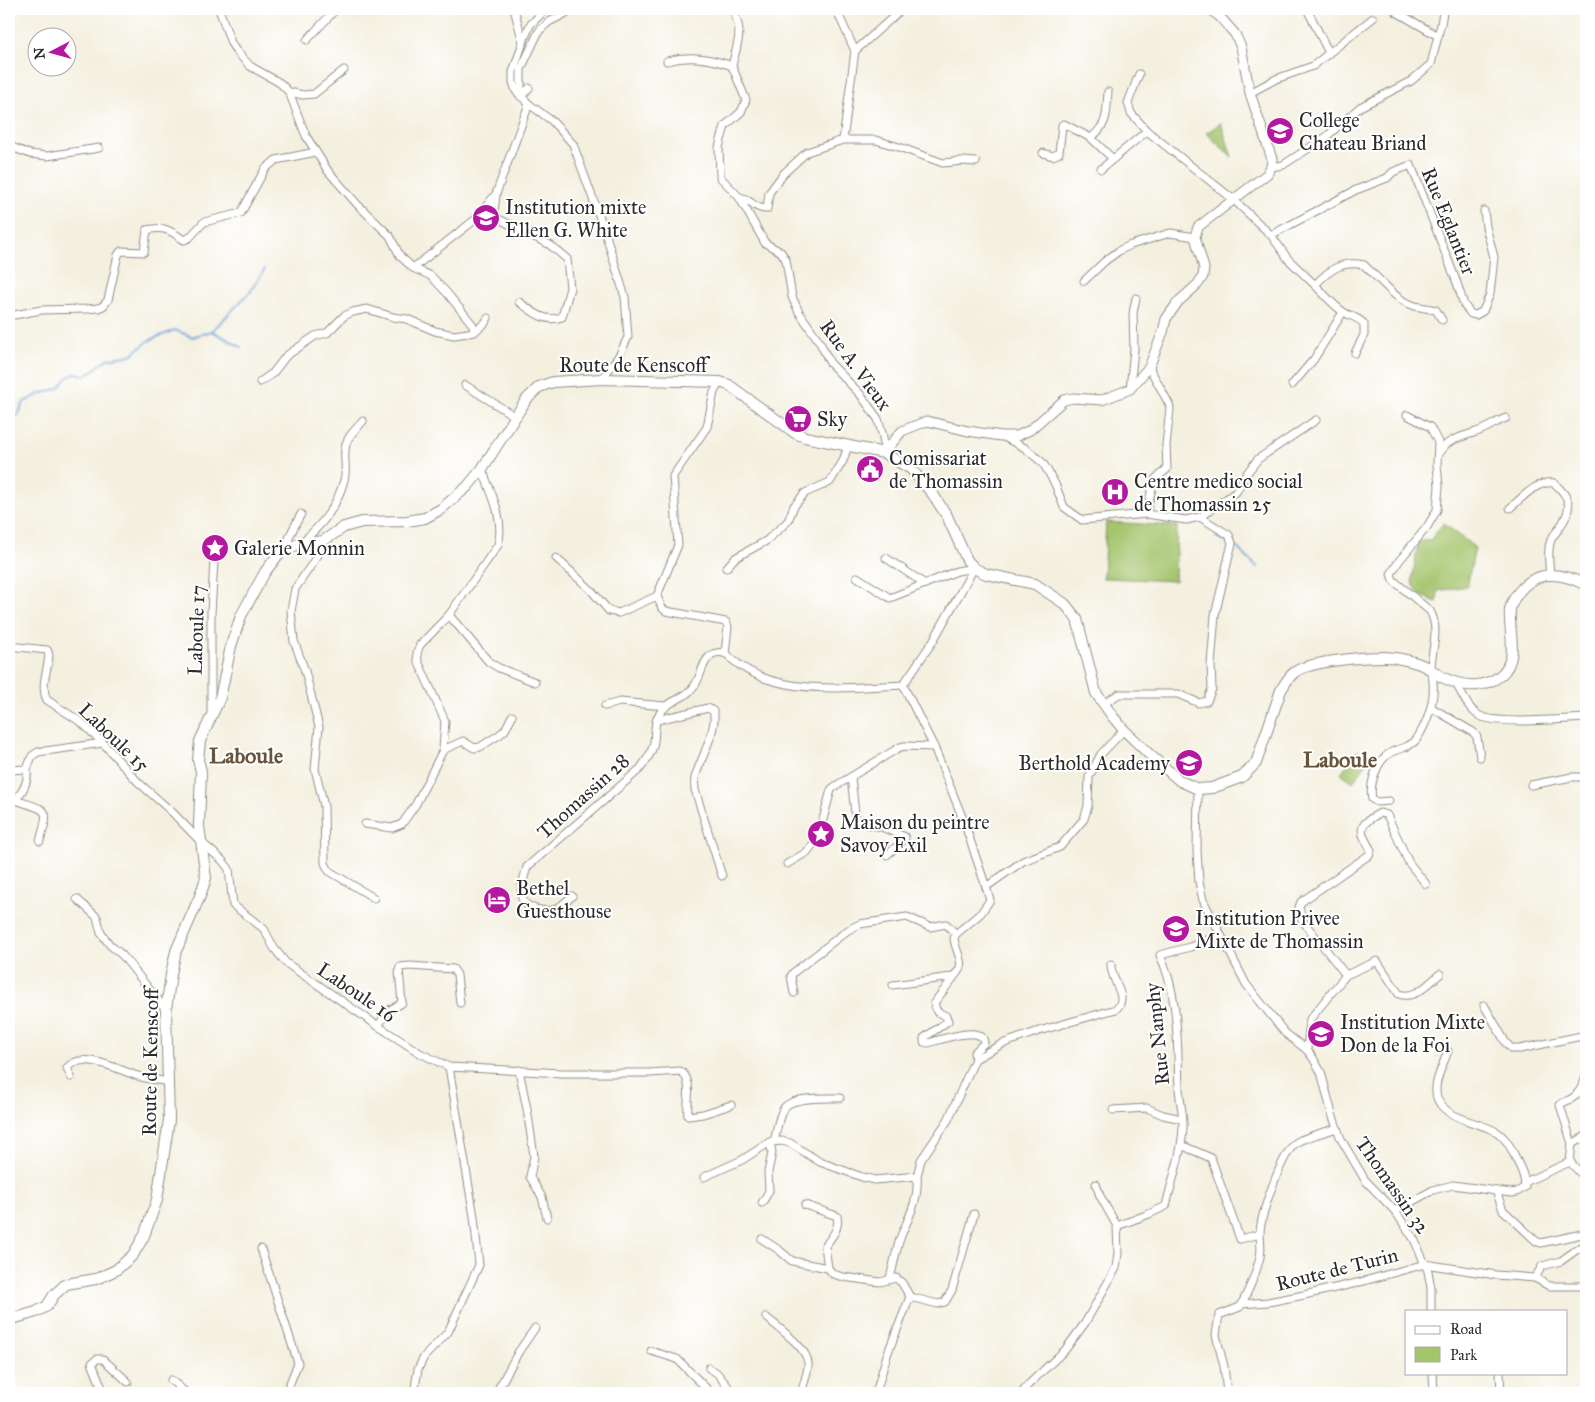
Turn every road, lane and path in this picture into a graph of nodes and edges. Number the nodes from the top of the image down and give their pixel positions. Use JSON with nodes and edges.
{"nodes":[{"id":1,"x":219,"y":9,"type":"edge"},
{"id":2,"x":336,"y":9,"type":"edge"},
{"id":3,"x":514,"y":9,"type":"edge"},
{"id":4,"x":546,"y":9,"type":"edge"},
{"id":5,"x":574,"y":9,"type":"edge"},
{"id":6,"x":836,"y":9,"type":"edge"},
{"id":7,"x":902,"y":9,"type":"edge"},
{"id":8,"x":1209,"y":9,"type":"edge"},
{"id":9,"x":1307,"y":9,"type":"edge"},
{"id":10,"x":1441,"y":9,"type":"edge"},
{"id":11,"x":1395,"y":11,"type":"dead end"},
{"id":12,"x":735,"y":17,"type":"dead end"},
{"id":13,"x":1374,"y":18,"type":"dead end"},
{"id":14,"x":1438,"y":36,"type":"junction"},
{"id":15,"x":307,"y":40,"type":"dead end"},
{"id":16,"x":523,"y":42,"type":"junction"},
{"id":17,"x":855,"y":50,"type":"junction"},
{"id":18,"x":1329,"y":53,"type":"junction"},
{"id":19,"x":667,"y":61,"type":"dead end"},
{"id":20,"x":732,"y":66,"type":"junction"},
{"id":21,"x":344,"y":70,"type":"dead end"},
{"id":22,"x":1140,"y":74,"type":"dead end"},
{"id":23,"x":529,"y":88,"type":"dead end"},
{"id":24,"x":289,"y":92,"type":"junction"},
{"id":25,"x":1108,"y":92,"type":"dead end"},
{"id":26,"x":1250,"y":93,"type":"junction"},
{"id":27,"x":521,"y":97,"type":"junction"},
{"id":28,"x":529,"y":104,"type":"junction"},
{"id":29,"x":1147,"y":131,"type":"junction"},
{"id":30,"x":1091,"y":138,"type":"junction"},
{"id":31,"x":843,"y":140,"type":"junction"},
{"id":32,"x":9,"y":146,"type":"edge"},
{"id":33,"x":99,"y":148,"type":"dead end"},
{"id":34,"x":316,"y":152,"type":"junction"},
{"id":35,"x":1043,"y":153,"type":"dead end"},
{"id":36,"x":1113,"y":159,"type":"junction"},
{"id":37,"x":976,"y":162,"type":"dead end"},
{"id":38,"x":1271,"y":167,"type":"junction"},
{"id":39,"x":1101,"y":170,"type":"dead end"},
{"id":40,"x":496,"y":194,"type":"junction"},
{"id":41,"x":739,"y":197,"type":"junction"},
{"id":42,"x":1234,"y":200,"type":"junction"},
{"id":43,"x":1484,"y":211,"type":"dead end"},
{"id":44,"x":1271,"y":235,"type":"junction"},
{"id":45,"x":1195,"y":237,"type":"junction"},
{"id":46,"x":413,"y":268,"type":"junction"},
{"id":47,"x":1084,"y":281,"type":"dead end"},
{"id":48,"x":1315,"y":285,"type":"junction"},
{"id":49,"x":1136,"y":298,"type":"dead end"},
{"id":50,"x":519,"y":302,"type":"dead end"},
{"id":51,"x":1343,"y":312,"type":"junction"},
{"id":52,"x":9,"y":316,"type":"edge"},
{"id":53,"x":488,"y":318,"type":"dead end"},
{"id":54,"x":1442,"y":320,"type":"dead end"},
{"id":55,"x":474,"y":332,"type":"junction"},
{"id":56,"x":1356,"y":353,"type":"dead end"},
{"id":57,"x":1148,"y":367,"type":"junction"},
{"id":58,"x":602,"y":379,"type":"junction"},
{"id":59,"x":260,"y":382,"type":"dead end"},
{"id":60,"x":720,"y":382,"type":"junction"},
{"id":61,"x":465,"y":385,"type":"dead end"},
{"id":62,"x":1292,"y":385,"type":"dead end"},
{"id":63,"x":1130,"y":390,"type":"junction"},
{"id":64,"x":1406,"y":415,"type":"dead end"},
{"id":65,"x":516,"y":417,"type":"junction"},
{"id":66,"x":1506,"y":418,"type":"dead end"},
{"id":67,"x":1316,"y":420,"type":"dead end"},
{"id":68,"x":364,"y":421,"type":"dead end"},
{"id":69,"x":1001,"y":436,"type":"junction"},
{"id":70,"x":848,"y":446,"type":"junction"},
{"id":71,"x":884,"y":453,"type":"junction"},
{"id":72,"x":1437,"y":456,"type":"junction"},
{"id":73,"x":482,"y":470,"type":"junction"},
{"id":74,"x":1510,"y":508,"type":"dead end"},
{"id":75,"x":301,"y":514,"type":"dead end"},
{"id":76,"x":1146,"y":514,"type":"junction"},
{"id":77,"x":1200,"y":517,"type":"junction"},
{"id":78,"x":323,"y":541,"type":"junction"},
{"id":79,"x":299,"y":544,"type":"junction"},
{"id":80,"x":214,"y":545,"type":"dead end"},
{"id":81,"x":286,"y":549,"type":"junction"},
{"id":82,"x":556,"y":558,"type":"dead end"},
{"id":83,"x":886,"y":558,"type":"dead end"},
{"id":84,"x":726,"y":568,"type":"dead end"},
{"id":85,"x":974,"y":568,"type":"junction"},
{"id":86,"x":1550,"y":575,"type":"junction"},
{"id":87,"x":857,"y":577,"type":"dead end"},
{"id":88,"x":926,"y":584,"type":"junction"},
{"id":89,"x":1586,"y":585,"type":"edge"},
{"id":90,"x":657,"y":596,"type":"junction"},
{"id":91,"x":448,"y":615,"type":"junction"},
{"id":92,"x":9,"y":646,"type":"edge"},
{"id":93,"x":725,"y":653,"type":"junction"},
{"id":94,"x":1430,"y":668,"type":"junction"},
{"id":95,"x":1454,"y":681,"type":"junction"},
{"id":96,"x":535,"y":682,"type":"dead end"},
{"id":97,"x":903,"y":685,"type":"junction"},
{"id":98,"x":1103,"y":704,"type":"junction"},
{"id":99,"x":604,"y":706,"type":"dead end"},
{"id":100,"x":666,"y":706,"type":"junction"},
{"id":101,"x":1432,"y":708,"type":"junction"},
{"id":102,"x":211,"y":716,"type":"junction"},
{"id":103,"x":512,"y":716,"type":"dead end"},
{"id":104,"x":1586,"y":718,"type":"edge"},
{"id":105,"x":657,"y":720,"type":"junction"},
{"id":106,"x":1124,"y":730,"type":"junction"},
{"id":107,"x":103,"y":743,"type":"junction"},
{"id":108,"x":934,"y":747,"type":"junction"},
{"id":109,"x":444,"y":750,"type":"junction"},
{"id":110,"x":1480,"y":757,"type":"dead end"},
{"id":111,"x":27,"y":769,"type":"junction"},
{"id":112,"x":9,"y":770,"type":"edge"},
{"id":113,"x":851,"y":777,"type":"junction"},
{"id":114,"x":1586,"y":778,"type":"edge"},
{"id":115,"x":1530,"y":785,"type":"dead end"},
{"id":116,"x":1198,"y":789,"type":"junction"},
{"id":117,"x":16,"y":800,"type":"junction"},
{"id":118,"x":1389,"y":801,"type":"dead end"},
{"id":119,"x":9,"y":806,"type":"edge"},
{"id":120,"x":365,"y":824,"type":"dead end"},
{"id":121,"x":40,"y":841,"type":"dead end"},
{"id":122,"x":201,"y":842,"type":"junction"},
{"id":123,"x":888,"y":855,"type":"dead end"},
{"id":124,"x":787,"y":864,"type":"dead end"},
{"id":125,"x":722,"y":876,"type":"dead end"},
{"id":126,"x":1426,"y":884,"type":"dead end"},
{"id":127,"x":986,"y":887,"type":"junction"},
{"id":128,"x":572,"y":896,"type":"dead end"},
{"id":129,"x":374,"y":898,"type":"dead end"},
{"id":130,"x":77,"y":899,"type":"dead end"},
{"id":131,"x":956,"y":934,"type":"junction"},
{"id":132,"x":1220,"y":935,"type":"junction"},
{"id":133,"x":1111,"y":964,"type":"dead end"},
{"id":134,"x":957,"y":974,"type":"junction"},
{"id":135,"x":1440,"y":974,"type":"dead end"},
{"id":136,"x":1346,"y":975,"type":"junction"},
{"id":137,"x":894,"y":985,"type":"dead end"},
{"id":138,"x":794,"y":993,"type":"dead end"},
{"id":139,"x":460,"y":1003,"type":"dead end"},
{"id":140,"x":1484,"y":1005,"type":"dead end"},
{"id":141,"x":166,"y":1010,"type":"junction"},
{"id":142,"x":378,"y":1026,"type":"junction"},
{"id":143,"x":1585,"y":1036,"type":"edge"},
{"id":144,"x":1586,"y":1049,"type":"edge"},
{"id":145,"x":1307,"y":1050,"type":"junction"},
{"id":146,"x":1448,"y":1051,"type":"dead end"},
{"id":147,"x":975,"y":1059,"type":"junction"},
{"id":148,"x":448,"y":1067,"type":"junction"},
{"id":149,"x":518,"y":1070,"type":"junction"},
{"id":150,"x":1586,"y":1076,"type":"edge"},
{"id":151,"x":71,"y":1077,"type":"dead end"},
{"id":152,"x":168,"y":1082,"type":"junction"},
{"id":153,"x":840,"y":1098,"type":"dead end"},
{"id":154,"x":731,"y":1105,"type":"dead end"},
{"id":155,"x":1113,"y":1110,"type":"dead end"},
{"id":156,"x":1182,"y":1118,"type":"junction"},
{"id":157,"x":1337,"y":1128,"type":"junction"},
{"id":158,"x":1586,"y":1136,"type":"edge"},
{"id":159,"x":772,"y":1142,"type":"junction"},
{"id":160,"x":1572,"y":1144,"type":"junction"},
{"id":161,"x":1180,"y":1145,"type":"junction"},
{"id":162,"x":1570,"y":1162,"type":"junction"},
{"id":163,"x":918,"y":1176,"type":"junction"},
{"id":164,"x":704,"y":1177,"type":"dead end"},
{"id":165,"x":1586,"y":1179,"type":"edge"},
{"id":166,"x":1525,"y":1182,"type":"junction"},
{"id":167,"x":1096,"y":1184,"type":"dead end"},
{"id":168,"x":1496,"y":1191,"type":"junction"},
{"id":169,"x":762,"y":1203,"type":"dead end"},
{"id":170,"x":805,"y":1205,"type":"dead end"},
{"id":171,"x":1395,"y":1211,"type":"junction"},
{"id":172,"x":974,"y":1214,"type":"dead end"},
{"id":173,"x":547,"y":1218,"type":"dead end"},
{"id":174,"x":1117,"y":1226,"type":"junction"},
{"id":175,"x":1586,"y":1233,"type":"edge"},
{"id":176,"x":1260,"y":1234,"type":"junction"},
{"id":177,"x":762,"y":1239,"type":"dead end"},
{"id":178,"x":1586,"y":1242,"type":"edge"},
{"id":179,"x":261,"y":1249,"type":"dead end"},
{"id":180,"x":1425,"y":1264,"type":"junction"},
{"id":181,"x":828,"y":1268,"type":"junction"},
{"id":182,"x":890,"y":1278,"type":"junction"},
{"id":183,"x":1535,"y":1278,"type":"junction"},
{"id":184,"x":1586,"y":1286,"type":"edge"},
{"id":185,"x":910,"y":1296,"type":"junction"},
{"id":186,"x":1242,"y":1304,"type":"junction"},
{"id":187,"x":1431,"y":1310,"type":"edge"},
{"id":188,"x":766,"y":1317,"type":"dead end"},
{"id":189,"x":9,"y":1320,"type":"edge"},
{"id":190,"x":535,"y":1328,"type":"dead end"},
{"id":191,"x":651,"y":1351,"type":"dead end"},
{"id":192,"x":709,"y":1368,"type":"dead end"},
{"id":193,"x":1433,"y":1374,"type":"edge"},
{"id":194,"x":1500,"y":1374,"type":"edge"},
{"id":195,"x":171,"y":1380,"type":"dead end"},
{"id":196,"x":128,"y":1382,"type":"dead end"},
{"id":197,"x":104,"y":1393,"type":"edge"},
{"id":198,"x":186,"y":1393,"type":"edge"},
{"id":199,"x":286,"y":1393,"type":"edge"},
{"id":200,"x":414,"y":1393,"type":"edge"},
{"id":201,"x":496,"y":1393,"type":"edge"},
{"id":202,"x":711,"y":1393,"type":"edge"},
{"id":203,"x":733,"y":1393,"type":"edge"},
{"id":204,"x":801,"y":1393,"type":"edge"},
{"id":205,"x":876,"y":1393,"type":"edge"},
{"id":206,"x":1022,"y":1393,"type":"edge"},
{"id":207,"x":1227,"y":1393,"type":"edge"},
{"id":208,"x":1434,"y":1393,"type":"edge"},
{"id":209,"x":1501,"y":1393,"type":"edge"}],
"edges":[{"from":1,"to":24,"type":"street"},
{"from":2,"to":15,"type":"street"},
{"from":3,"to":16,"type":"street"},
{"from":4,"to":16,"type":"street"},
{"from":5,"to":27,"type":"street"},
{"from":6,"to":17,"type":"street"},
{"from":7,"to":17,"type":"street"},
{"from":8,"to":26,"type":"street"},
{"from":9,"to":18,"type":"street"},
{"from":10,"to":14,"type":"street"},
{"from":11,"to":14,"type":"street"},
{"from":12,"to":20,"type":"street"},
{"from":13,"to":18,"type":"street"},
{"from":14,"to":38,"type":"street"},
{"from":16,"to":27,"type":"street"},
{"from":17,"to":31,"type":"street"},
{"from":18,"to":26,"type":"street"},
{"from":19,"to":20,"type":"street"},
{"from":20,"to":41,"type":"street","name":"Rue A. Vieux"},
{"from":21,"to":24,"type":"street"},
{"from":22,"to":29,"type":"street"},
{"from":23,"to":27,"type":"street"},
{"from":24,"to":34,"type":"street"},
{"from":25,"to":30,"type":"street"},
{"from":26,"to":38,"type":"street"},
{"from":27,"to":28,"type":"street"},
{"from":28,"to":40,"type":"street"},
{"from":28,"to":58,"type":"street"},
{"from":29,"to":36,"type":"street"},
{"from":29,"to":42,"type":"street"},
{"from":30,"to":35,"type":"street"},
{"from":30,"to":36,"type":"street"},
{"from":31,"to":37,"type":"street"},
{"from":31,"to":41,"type":"street","name":"Rue A. Vieux"},
{"from":32,"to":33,"type":"street"},
{"from":34,"to":46,"type":"street"},
{"from":34,"to":52,"type":"street"},
{"from":36,"to":39,"type":"street"},
{"from":38,"to":42,"type":"street"},
{"from":40,"to":46,"type":"street"},
{"from":40,"to":50,"type":"street"},
{"from":41,"to":71,"type":"street","name":"Rue A. Vieux"},
{"from":42,"to":44,"type":"street"},
{"from":42,"to":45,"type":"street"},
{"from":43,"to":44,"type":"street","name":"Rue Eglantier"},
{"from":44,"to":48,"type":"street"},
{"from":45,"to":47,"type":"street"},
{"from":45,"to":57,"type":"street"},
{"from":46,"to":55,"type":"street"},
{"from":48,"to":51,"type":"street"},
{"from":48,"to":54,"type":"street"},
{"from":49,"to":63,"type":"street"},
{"from":51,"to":56,"type":"street"},
{"from":51,"to":62,"type":"street"},
{"from":53,"to":55,"type":"street"},
{"from":55,"to":59,"type":"street"},
{"from":57,"to":63,"type":"street"},
{"from":57,"to":76,"type":"street"},
{"from":58,"to":60,"type":"main road","name":"Route de Kenscoff"},
{"from":58,"to":65,"type":"main road","name":"Route de Kenscoff"},
{"from":60,"to":70,"type":"main road","name":"Route de Kenscoff"},
{"from":60,"to":90,"type":"street"},
{"from":61,"to":65,"type":"street"},
{"from":63,"to":69,"type":"street"},
{"from":64,"to":72,"type":"street"},
{"from":65,"to":73,"type":"main road","name":"Route de Kenscoff"},
{"from":66,"to":72,"type":"street"},
{"from":67,"to":77,"type":"street"},
{"from":68,"to":79,"type":"street"},
{"from":69,"to":71,"type":"street"},
{"from":69,"to":76,"type":"street"},
{"from":70,"to":71,"type":"main road","name":"Route de Kenscoff"},
{"from":70,"to":84,"type":"street"},
{"from":71,"to":85,"type":"main road","name":"Route de Kenscoff"},
{"from":72,"to":94,"type":"street"},
{"from":73,"to":78,"type":"main road","name":"Route de Kenscoff"},
{"from":73,"to":91,"type":"street"},
{"from":74,"to":86,"type":"street"},
{"from":75,"to":81,"type":"street"},
{"from":76,"to":77,"type":"street"},
{"from":77,"to":98,"type":"street"},
{"from":78,"to":79,"type":"main road","name":"Route de Kenscoff"},
{"from":78,"to":129,"type":"street"},
{"from":79,"to":81,"type":"main road","name":"Route de Kenscoff"},
{"from":80,"to":102,"type":"street","name":"Laboule 17"},
{"from":81,"to":102,"type":"main road","name":"Route de Kenscoff"},
{"from":82,"to":90,"type":"street"},
{"from":83,"to":88,"type":"street"},
{"from":85,"to":88,"type":"street"},
{"from":85,"to":97,"type":"street"},
{"from":85,"to":98,"type":"main road"},
{"from":86,"to":89,"type":"main road"},
{"from":86,"to":95,"type":"main road"},
{"from":87,"to":88,"type":"street"},
{"from":90,"to":93,"type":"street"},
{"from":91,"to":96,"type":"street"},
{"from":91,"to":109,"type":"street"},
{"from":92,"to":107,"type":"street","name":"Laboule 15"},
{"from":93,"to":97,"type":"street"},
{"from":93,"to":100,"type":"street","name":"Thomassin 28"},
{"from":94,"to":95,"type":"main road"},
{"from":94,"to":101,"type":"street"},
{"from":94,"to":116,"type":"main road"},
{"from":95,"to":104,"type":"street"},
{"from":97,"to":108,"type":"street"},
{"from":98,"to":106,"type":"main road"},
{"from":99,"to":100,"type":"street"},
{"from":100,"to":105,"type":"street","name":"Thomassin 28"},
{"from":101,"to":110,"type":"street"},
{"from":101,"to":118,"type":"street"},
{"from":102,"to":122,"type":"main road","name":"Route de Kenscoff"},
{"from":103,"to":109,"type":"street"},
{"from":105,"to":125,"type":"street"},
{"from":105,"to":128,"type":"street","name":"Thomassin 28"},
{"from":106,"to":116,"type":"main road"},
{"from":106,"to":127,"type":"street"},
{"from":107,"to":111,"type":"street"},
{"from":107,"to":122,"type":"street","name":"Laboule 15"},
{"from":108,"to":113,"type":"street"},
{"from":108,"to":127,"type":"street"},
{"from":109,"to":120,"type":"street"},
{"from":111,"to":112,"type":"street"},
{"from":111,"to":117,"type":"street"},
{"from":113,"to":123,"type":"street"},
{"from":113,"to":124,"type":"street"},
{"from":114,"to":115,"type":"street"},
{"from":116,"to":132,"type":"street","name":"Thomassin 32"},
{"from":117,"to":119,"type":"street"},
{"from":117,"to":121,"type":"street"},
{"from":122,"to":141,"type":"main road","name":"Route de Kenscoff"},
{"from":122,"to":142,"type":"street","name":"Laboule 16"},
{"from":126,"to":136,"type":"street"},
{"from":127,"to":131,"type":"street"},
{"from":130,"to":141,"type":"street"},
{"from":131,"to":134,"type":"street"},
{"from":131,"to":138,"type":"street"},
{"from":132,"to":145,"type":"street","name":"Thomassin 32"},
{"from":132,"to":156,"type":"street","name":"Rue Nanphy"},
{"from":133,"to":147,"type":"street"},
{"from":134,"to":137,"type":"street"},
{"from":134,"to":147,"type":"street"},
{"from":135,"to":136,"type":"street"},
{"from":136,"to":145,"type":"street"},
{"from":139,"to":142,"type":"street"},
{"from":140,"to":143,"type":"street"},
{"from":141,"to":152,"type":"main road","name":"Route de Kenscoff"},
{"from":142,"to":148,"type":"street","name":"Laboule 16"},
{"from":143,"to":144,"type":"street"},
{"from":145,"to":157,"type":"street","name":"Thomassin 32"},
{"from":146,"to":166,"type":"street"},
{"from":147,"to":163,"type":"street"},
{"from":148,"to":149,"type":"street","name":"Laboule 16"},
{"from":148,"to":200,"type":"street"},
{"from":149,"to":154,"type":"street","name":"Laboule 16"},
{"from":149,"to":173,"type":"street"},
{"from":150,"to":160,"type":"street"},
{"from":151,"to":152,"type":"street"},
{"from":152,"to":189,"type":"main road","name":"Route de Kenscoff"},
{"from":153,"to":159,"type":"street"},
{"from":155,"to":156,"type":"street"},
{"from":156,"to":161,"type":"street","name":"Rue Nanphy"},
{"from":157,"to":171,"type":"street","name":"Thomassin 32"},
{"from":157,"to":176,"type":"street"},
{"from":158,"to":160,"type":"street"},
{"from":159,"to":163,"type":"street"},
{"from":159,"to":164,"type":"street"},
{"from":159,"to":169,"type":"street"},
{"from":160,"to":162,"type":"street"},
{"from":161,"to":174,"type":"street","name":"Rue Nanphy"},
{"from":161,"to":176,"type":"street"},
{"from":162,"to":165,"type":"street"},
{"from":162,"to":166,"type":"street"},
{"from":163,"to":182,"type":"street"},
{"from":166,"to":168,"type":"street"},
{"from":167,"to":174,"type":"street"},
{"from":168,"to":171,"type":"street"},
{"from":168,"to":175,"type":"street"},
{"from":170,"to":181,"type":"street"},
{"from":171,"to":180,"type":"street","name":"Thomassin 32"},
{"from":172,"to":185,"type":"street"},
{"from":174,"to":206,"type":"street"},
{"from":176,"to":186,"type":"street"},
{"from":177,"to":181,"type":"street"},
{"from":178,"to":183,"type":"street"},
{"from":179,"to":199,"type":"street"},
{"from":180,"to":183,"type":"street","name":"Route de Turin"},
{"from":180,"to":186,"type":"street","name":"Route de Turin"},
{"from":180,"to":187,"type":"street","name":"Thomassin 32"},
{"from":181,"to":182,"type":"street"},
{"from":182,"to":185,"type":"street"},
{"from":183,"to":184,"type":"street","name":"Route de Turin"},
{"from":185,"to":205,"type":"street"},
{"from":186,"to":207,"type":"street"},
{"from":188,"to":204,"type":"street"},
{"from":190,"to":201,"type":"street"},
{"from":191,"to":202,"type":"street"},
{"from":192,"to":203,"type":"street"},
{"from":193,"to":208,"type":"street"},
{"from":194,"to":209,"type":"street"},
{"from":195,"to":198,"type":"street"},
{"from":196,"to":197,"type":"street"}]}
